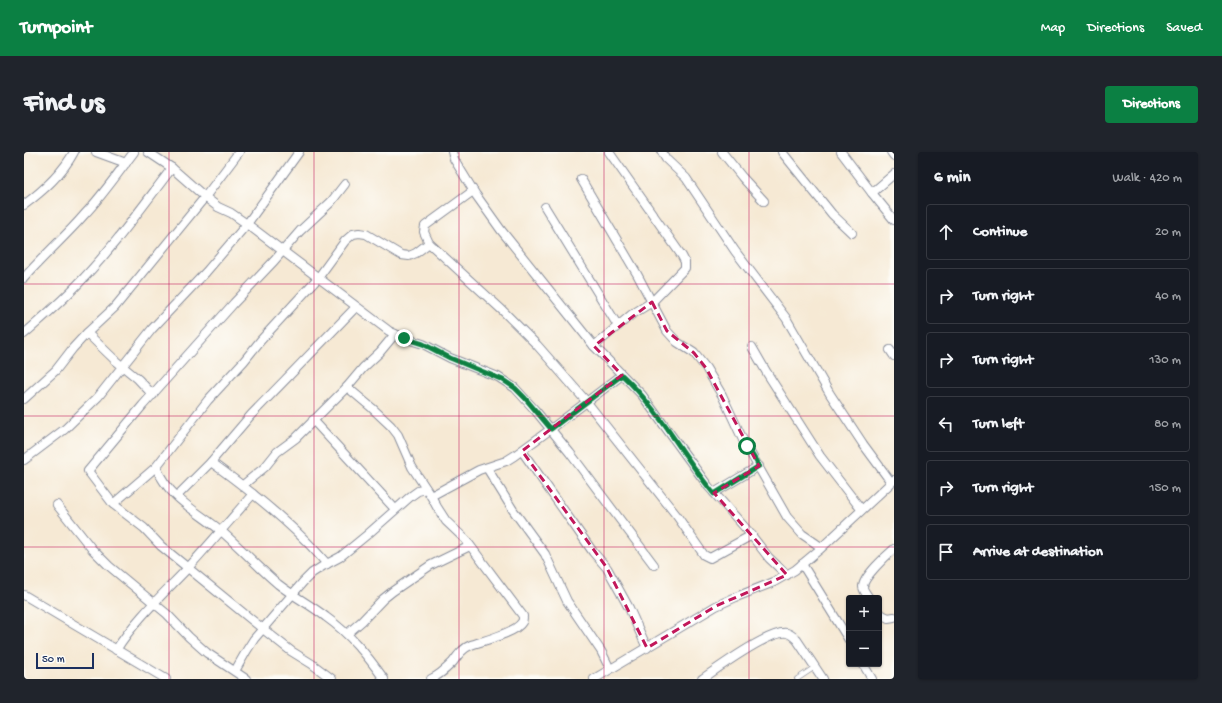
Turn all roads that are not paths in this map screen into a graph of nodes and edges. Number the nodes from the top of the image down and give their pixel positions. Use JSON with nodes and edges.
{"nodes":[{"id":1,"x":74,"y":152,"type":"edge"},
{"id":2,"x":96,"y":152,"type":"edge"},
{"id":3,"x":134,"y":152,"type":"edge"},
{"id":4,"x":148,"y":152,"type":"edge"},
{"id":5,"x":239,"y":152,"type":"edge"},
{"id":6,"x":299,"y":152,"type":"edge"},
{"id":7,"x":452,"y":152,"type":"edge"},
{"id":8,"x":609,"y":152,"type":"edge"},
{"id":9,"x":662,"y":152,"type":"edge"},
{"id":10,"x":722,"y":152,"type":"edge"},
{"id":11,"x":782,"y":152,"type":"edge"},
{"id":12,"x":841,"y":152,"type":"edge"},
{"id":13,"x":891,"y":152,"type":"edge"},
{"id":14,"x":894,"y":156,"type":"edge"},
{"id":15,"x":126,"y":163,"type":"junction"},
{"id":16,"x":172,"y":168,"type":"junction"},
{"id":17,"x":894,"y":174,"type":"edge"},
{"id":18,"x":581,"y":179,"type":"dead end"},
{"id":19,"x":344,"y":184,"type":"dead end"},
{"id":20,"x":473,"y":191,"type":"junction"},
{"id":21,"x":872,"y":193,"type":"junction"},
{"id":22,"x":204,"y":197,"type":"junction"},
{"id":23,"x":764,"y":201,"type":"dead end"},
{"id":24,"x":24,"y":205,"type":"edge"},
{"id":25,"x":545,"y":207,"type":"dead end"},
{"id":26,"x":894,"y":220,"type":"edge"},
{"id":27,"x":246,"y":224,"type":"junction"},
{"id":28,"x":852,"y":233,"type":"dead end"},
{"id":29,"x":429,"y":243,"type":"junction"},
{"id":30,"x":283,"y":251,"type":"junction"},
{"id":31,"x":24,"y":278,"type":"edge"},
{"id":32,"x":318,"y":278,"type":"junction"},
{"id":33,"x":652,"y":302,"type":"junction"},
{"id":34,"x":356,"y":307,"type":"junction"},
{"id":35,"x":618,"y":326,"type":"junction"},
{"id":36,"x":87,"y":333,"type":"junction"},
{"id":37,"x":24,"y":334,"type":"edge"},
{"id":38,"x":395,"y":334,"type":"junction"},
{"id":39,"x":594,"y":346,"type":"junction"},
{"id":40,"x":752,"y":347,"type":"dead end"},
{"id":41,"x":123,"y":367,"type":"junction"},
{"id":42,"x":622,"y":375,"type":"junction"},
{"id":43,"x":346,"y":387,"type":"junction"},
{"id":44,"x":152,"y":395,"type":"junction"},
{"id":45,"x":24,"y":399,"type":"edge"},
{"id":46,"x":586,"y":401,"type":"junction"},
{"id":47,"x":313,"y":420,"type":"junction"},
{"id":48,"x":551,"y":429,"type":"junction"},
{"id":49,"x":522,"y":451,"type":"junction"},
{"id":50,"x":24,"y":460,"type":"edge"},
{"id":51,"x":211,"y":462,"type":"junction"},
{"id":52,"x":759,"y":466,"type":"junction"},
{"id":53,"x":156,"y":467,"type":"junction"},
{"id":54,"x":487,"y":468,"type":"junction"},
{"id":55,"x":893,"y":481,"type":"edge"},
{"id":56,"x":243,"y":486,"type":"junction"},
{"id":57,"x":429,"y":492,"type":"junction"},
{"id":58,"x":253,"y":494,"type":"junction"},
{"id":59,"x":714,"y":494,"type":"junction"},
{"id":60,"x":177,"y":496,"type":"junction"},
{"id":61,"x":113,"y":504,"type":"junction"},
{"id":62,"x":58,"y":505,"type":"dead end"},
{"id":63,"x":395,"y":509,"type":"junction"},
{"id":64,"x":861,"y":509,"type":"junction"},
{"id":65,"x":221,"y":531,"type":"junction"},
{"id":66,"x":752,"y":536,"type":"junction"},
{"id":67,"x":470,"y":546,"type":"junction"},
{"id":68,"x":820,"y":549,"type":"junction"},
{"id":69,"x":894,"y":549,"type":"edge"},
{"id":70,"x":327,"y":564,"type":"junction"},
{"id":71,"x":802,"y":564,"type":"junction"},
{"id":72,"x":654,"y":565,"type":"dead end"},
{"id":73,"x":188,"y":568,"type":"junction"},
{"id":74,"x":786,"y":575,"type":"junction"},
{"id":75,"x":292,"y":594,"type":"junction"},
{"id":76,"x":24,"y":595,"type":"edge"},
{"id":77,"x":867,"y":595,"type":"edge"},
{"id":78,"x":154,"y":604,"type":"junction"},
{"id":79,"x":882,"y":615,"type":"edge"},
{"id":80,"x":894,"y":617,"type":"edge"},
{"id":81,"x":263,"y":629,"type":"junction"},
{"id":82,"x":347,"y":634,"type":"junction"},
{"id":83,"x":846,"y":635,"type":"edge"},
{"id":84,"x":647,"y":648,"type":"junction"},
{"id":85,"x":116,"y":650,"type":"junction"},
{"id":86,"x":815,"y":667,"type":"junction"},
{"id":87,"x":865,"y":667,"type":"edge"},
{"id":88,"x":610,"y":669,"type":"junction"},
{"id":89,"x":235,"y":671,"type":"junction"},
{"id":90,"x":166,"y":679,"type":"edge"},
{"id":91,"x":246,"y":679,"type":"edge"},
{"id":92,"x":332,"y":679,"type":"edge"},
{"id":93,"x":384,"y":679,"type":"edge"},
{"id":94,"x":431,"y":679,"type":"edge"},
{"id":95,"x":594,"y":679,"type":"edge"},
{"id":96,"x":702,"y":679,"type":"edge"},
{"id":97,"x":797,"y":679,"type":"edge"},
{"id":98,"x":823,"y":679,"type":"edge"},
{"id":99,"x":872,"y":679,"type":"edge"}],
"edges":[{"from":1,"to":24,"type":"street"},
{"from":2,"to":15,"type":"street"},
{"from":3,"to":15,"type":"street"},
{"from":4,"to":16,"type":"street"},
{"from":5,"to":22,"type":"street"},
{"from":6,"to":27,"type":"street"},
{"from":7,"to":20,"type":"street"},
{"from":8,"to":33,"type":"street"},
{"from":9,"to":55,"type":"street"},
{"from":10,"to":23,"type":"street"},
{"from":11,"to":28,"type":"street"},
{"from":12,"to":21,"type":"street"},
{"from":13,"to":14,"type":"street"},
{"from":15,"to":31,"type":"street"},
{"from":16,"to":22,"type":"street"},
{"from":16,"to":37,"type":"street"},
{"from":17,"to":21,"type":"street"},
{"from":18,"to":33,"type":"street"},
{"from":19,"to":30,"type":"street"},
{"from":20,"to":29,"type":"street"},
{"from":20,"to":39,"type":"street"},
{"from":21,"to":26,"type":"street"},
{"from":22,"to":27,"type":"street"},
{"from":22,"to":36,"type":"street"},
{"from":25,"to":35,"type":"street"},
{"from":27,"to":30,"type":"street"},
{"from":27,"to":41,"type":"street"},
{"from":29,"to":32,"type":"street"},
{"from":29,"to":46,"type":"street"},
{"from":30,"to":32,"type":"street"},
{"from":30,"to":44,"type":"street"},
{"from":32,"to":34,"type":"street"},
{"from":32,"to":53,"type":"street"},
{"from":33,"to":35,"type":"street"},
{"from":33,"to":52,"type":"street"},
{"from":34,"to":38,"type":"street"},
{"from":34,"to":51,"type":"street"},
{"from":35,"to":39,"type":"street"},
{"from":36,"to":41,"type":"street"},
{"from":36,"to":45,"type":"street"},
{"from":38,"to":43,"type":"street"},
{"from":38,"to":48,"type":"street"},
{"from":39,"to":42,"type":"street"},
{"from":40,"to":64,"type":"street"},
{"from":41,"to":44,"type":"street"},
{"from":41,"to":50,"type":"street"},
{"from":42,"to":46,"type":"street"},
{"from":42,"to":59,"type":"street"},
{"from":43,"to":47,"type":"street"},
{"from":43,"to":57,"type":"street"},
{"from":44,"to":61,"type":"street"},
{"from":46,"to":48,"type":"street"},
{"from":46,"to":66,"type":"street"},
{"from":47,"to":56,"type":"street"},
{"from":47,"to":63,"type":"street"},
{"from":48,"to":49,"type":"street"},
{"from":48,"to":72,"type":"street"},
{"from":49,"to":54,"type":"street"},
{"from":49,"to":84,"type":"street"},
{"from":51,"to":56,"type":"street"},
{"from":51,"to":60,"type":"street"},
{"from":52,"to":59,"type":"street"},
{"from":52,"to":68,"type":"street"},
{"from":53,"to":60,"type":"street"},
{"from":53,"to":61,"type":"street"},
{"from":54,"to":57,"type":"street"},
{"from":54,"to":88,"type":"street"},
{"from":55,"to":64,"type":"street"},
{"from":56,"to":58,"type":"street"},
{"from":57,"to":63,"type":"street"},
{"from":57,"to":67,"type":"street"},
{"from":58,"to":65,"type":"street"},
{"from":58,"to":70,"type":"street"},
{"from":59,"to":66,"type":"street"},
{"from":60,"to":65,"type":"street"},
{"from":61,"to":73,"type":"street"},
{"from":62,"to":78,"type":"street"},
{"from":63,"to":70,"type":"street"},
{"from":64,"to":68,"type":"street"},
{"from":65,"to":73,"type":"street"},
{"from":65,"to":75,"type":"street"},
{"from":66,"to":74,"type":"street"},
{"from":67,"to":82,"type":"street"},
{"from":67,"to":94,"type":"street"},
{"from":68,"to":71,"type":"street"},
{"from":69,"to":77,"type":"street"},
{"from":70,"to":75,"type":"street"},
{"from":71,"to":74,"type":"street"},
{"from":71,"to":83,"type":"street"},
{"from":73,"to":78,"type":"street"},
{"from":73,"to":81,"type":"street"},
{"from":74,"to":84,"type":"street"},
{"from":75,"to":81,"type":"street"},
{"from":75,"to":82,"type":"street"},
{"from":76,"to":85,"type":"street"},
{"from":78,"to":85,"type":"street"},
{"from":78,"to":89,"type":"street"},
{"from":79,"to":80,"type":"street"},
{"from":81,"to":89,"type":"street"},
{"from":81,"to":92,"type":"street"},
{"from":82,"to":93,"type":"street"},
{"from":84,"to":88,"type":"street"},
{"from":85,"to":90,"type":"street"},
{"from":86,"to":96,"type":"street"},
{"from":86,"to":97,"type":"lane"},
{"from":86,"to":98,"type":"street"},
{"from":87,"to":99,"type":"street"},
{"from":88,"to":95,"type":"street"},
{"from":89,"to":91,"type":"street"}]}
